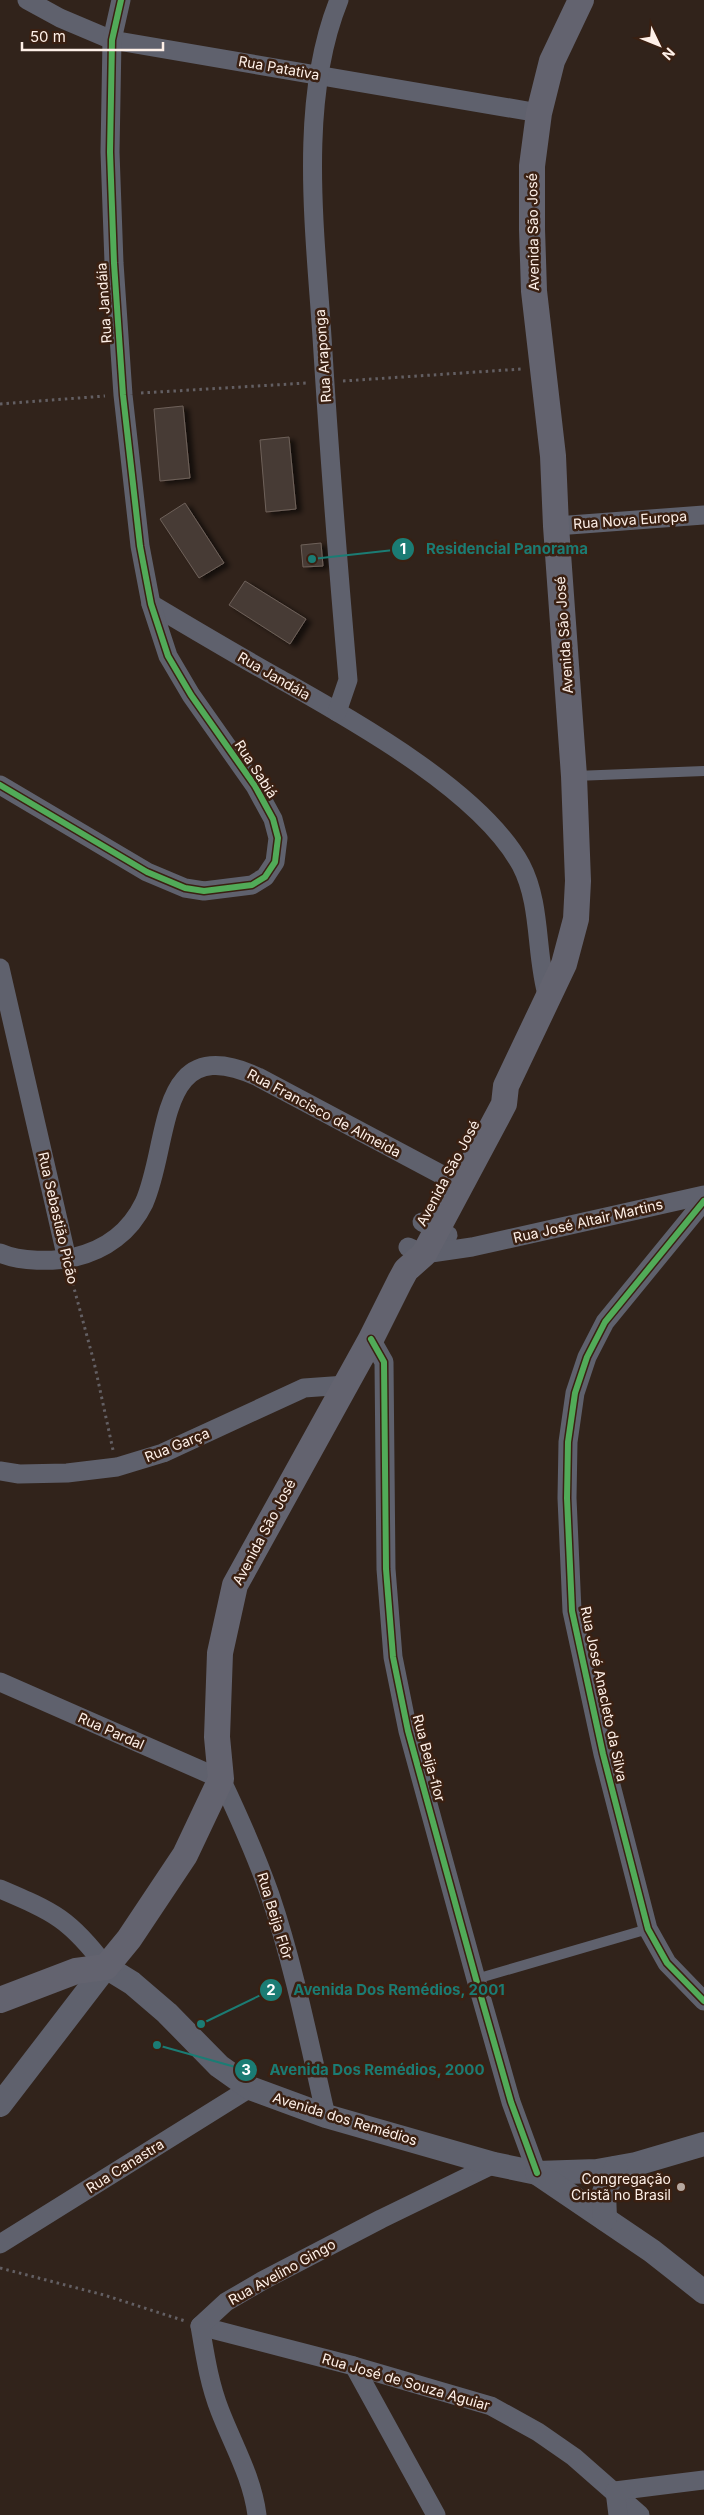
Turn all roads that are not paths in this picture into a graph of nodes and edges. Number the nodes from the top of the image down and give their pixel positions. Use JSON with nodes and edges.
{"nodes":[{"id":1,"x":27,"y":0,"type":"edge"},
{"id":2,"x":121,"y":0,"type":"edge"},
{"id":3,"x":339,"y":0,"type":"edge"},
{"id":4,"x":580,"y":0,"type":"edge"},
{"id":5,"x":112,"y":40,"type":"junction"},
{"id":6,"x":319,"y":75,"type":"junction"},
{"id":7,"x":539,"y":113,"type":"junction"},
{"id":8,"x":704,"y":515,"type":"edge"},
{"id":9,"x":556,"y":526,"type":"junction"},
{"id":10,"x":151,"y":604,"type":"junction"},
{"id":11,"x":337,"y":712,"type":"junction"},
{"id":12,"x":704,"y":771,"type":"edge"},
{"id":13,"x":574,"y":776,"type":"junction"},
{"id":14,"x":0,"y":785,"type":"edge"},
{"id":15,"x":0,"y":968,"type":"edge"},
{"id":16,"x":548,"y":998,"type":"junction"},
{"id":17,"x":5,"y":1014,"type":"edge"},
{"id":18,"x":453,"y":1181,"type":"junction"},
{"id":19,"x":704,"y":1195,"type":"edge"},
{"id":20,"x":704,"y":1201,"type":"edge"},
{"id":21,"x":430,"y":1226,"type":"junction"},
{"id":22,"x":472,"y":1247,"type":"junction"},
{"id":23,"x":0,"y":1253,"type":"edge"},
{"id":24,"x":413,"y":1257,"type":"junction"},
{"id":25,"x":66,"y":1259,"type":"junction"},
{"id":26,"x":372,"y":1339,"type":"junction"},
{"id":27,"x":346,"y":1385,"type":"junction"},
{"id":28,"x":0,"y":1471,"type":"edge"},
{"id":29,"x":0,"y":1682,"type":"edge"},
{"id":30,"x":221,"y":1779,"type":"junction"},
{"id":31,"x":0,"y":1889,"type":"edge"},
{"id":32,"x":648,"y":1929,"type":"junction"},
{"id":33,"x":106,"y":1967,"type":"junction"},
{"id":34,"x":476,"y":1979,"type":"junction"},
{"id":35,"x":703,"y":1998,"type":"edge"},
{"id":36,"x":0,"y":2000,"type":"edge"},
{"id":37,"x":250,"y":2088,"type":"junction"},
{"id":38,"x":0,"y":2105,"type":"edge"},
{"id":39,"x":326,"y":2116,"type":"junction"},
{"id":40,"x":704,"y":2144,"type":"edge"},
{"id":41,"x":494,"y":2164,"type":"junction"},
{"id":42,"x":616,"y":2168,"type":"junction"},
{"id":43,"x":537,"y":2173,"type":"junction"},
{"id":44,"x":604,"y":2219,"type":"junction"},
{"id":45,"x":0,"y":2244,"type":"edge"},
{"id":46,"x":704,"y":2292,"type":"edge"},
{"id":47,"x":200,"y":2326,"type":"junction"},
{"id":48,"x":354,"y":2366,"type":"junction"},
{"id":49,"x":704,"y":2480,"type":"edge"},
{"id":50,"x":615,"y":2491,"type":"junction"},
{"id":51,"x":257,"y":2515,"type":"edge"},
{"id":52,"x":436,"y":2515,"type":"edge"},
{"id":53,"x":618,"y":2515,"type":"edge"},
{"id":54,"x":640,"y":2515,"type":"edge"}],
"edges":[{"from":1,"to":5,"type":"street","name":"Rua Patativa"},
{"from":2,"to":5,"type":"street","name":"Rua Jandáia"},
{"from":3,"to":6,"type":"street","name":"Rua Araponga"},
{"from":4,"to":7,"type":"main road","name":"Avenida São José"},
{"from":5,"to":6,"type":"street","name":"Rua Patativa"},
{"from":5,"to":10,"type":"street","name":"Rua Jandáia"},
{"from":6,"to":7,"type":"street","name":"Rua Patativa"},
{"from":6,"to":11,"type":"street","name":"Rua Araponga"},
{"from":7,"to":9,"type":"main road","name":"Avenida São José"},
{"from":8,"to":9,"type":"street","name":"Rua Nova Europa"},
{"from":9,"to":13,"type":"main road","name":"Avenida São José"},
{"from":10,"to":11,"type":"street","name":"Rua Jandáia"},
{"from":10,"to":14,"type":"street","name":"Rua Sabiá"},
{"from":11,"to":16,"type":"street","name":"Rua Jandáia"},
{"from":12,"to":13,"type":"lane"},
{"from":13,"to":16,"type":"main road","name":"Avenida São José"},
{"from":15,"to":17,"type":"street","name":"Rua Sebastião Picão"},
{"from":16,"to":18,"type":"main road","name":"Avenida São José"},
{"from":17,"to":25,"type":"street","name":"Rua Sebastião Picão"},
{"from":18,"to":21,"type":"main road","name":"Avenida São José"},
{"from":18,"to":25,"type":"street","name":"Rua Francisco de Almeida"},
{"from":19,"to":22,"type":"street","name":"Rua José Altair Martins"},
{"from":20,"to":32,"type":"street","name":"Rua José Anacleto da Silva"},
{"from":21,"to":22,"type":"street"},
{"from":21,"to":24,"type":"main road","name":"Avenida São José"},
{"from":22,"to":24,"type":"street","name":"Rua José Altair Martins"},
{"from":23,"to":25,"type":"street","name":"Rua Francisco de Almeida"},
{"from":24,"to":26,"type":"main road","name":"Avenida São José"},
{"from":26,"to":27,"type":"main road","name":"Avenida São José"},
{"from":26,"to":34,"type":"street","name":"Rua Beija-flor"},
{"from":27,"to":28,"type":"street","name":"Rua Garça"},
{"from":27,"to":30,"type":"main road","name":"Avenida São José"},
{"from":29,"to":30,"type":"street","name":"Rua Pardal"},
{"from":30,"to":33,"type":"main road"},
{"from":30,"to":39,"type":"street","name":"Rua Beija Flôr"},
{"from":31,"to":33,"type":"street"},
{"from":32,"to":34,"type":"lane"},
{"from":32,"to":35,"type":"street","name":"Rua José Anacleto da Silva"},
{"from":33,"to":36,"type":"main road"},
{"from":33,"to":37,"type":"street","name":"Avenida dos Remédios"},
{"from":33,"to":38,"type":"street"},
{"from":34,"to":43,"type":"street","name":"Rua Beija-flor"},
{"from":37,"to":39,"type":"street","name":"Avenida dos Remédios"},
{"from":37,"to":45,"type":"street","name":"Rua Canastra"},
{"from":39,"to":41,"type":"street","name":"Avenida dos Remédios"},
{"from":40,"to":42,"type":"street","name":"Avenida dos Remédios"},
{"from":41,"to":43,"type":"street","name":"Avenida dos Remédios"},
{"from":41,"to":47,"type":"street","name":"Rua Avelino Gingo"},
{"from":42,"to":43,"type":"street","name":"Avenida dos Remédios"},
{"from":42,"to":44,"type":"street"},
{"from":43,"to":44,"type":"street"},
{"from":44,"to":46,"type":"street"},
{"from":47,"to":48,"type":"street","name":"Rua José de Souza Aguiar"},
{"from":47,"to":51,"type":"street"},
{"from":48,"to":50,"type":"street","name":"Rua José de Souza Aguiar"},
{"from":48,"to":52,"type":"street"},
{"from":49,"to":50,"type":"street"},
{"from":50,"to":53,"type":"street"},
{"from":50,"to":54,"type":"street","name":"Rua José de Souza Aguiar"}]}
